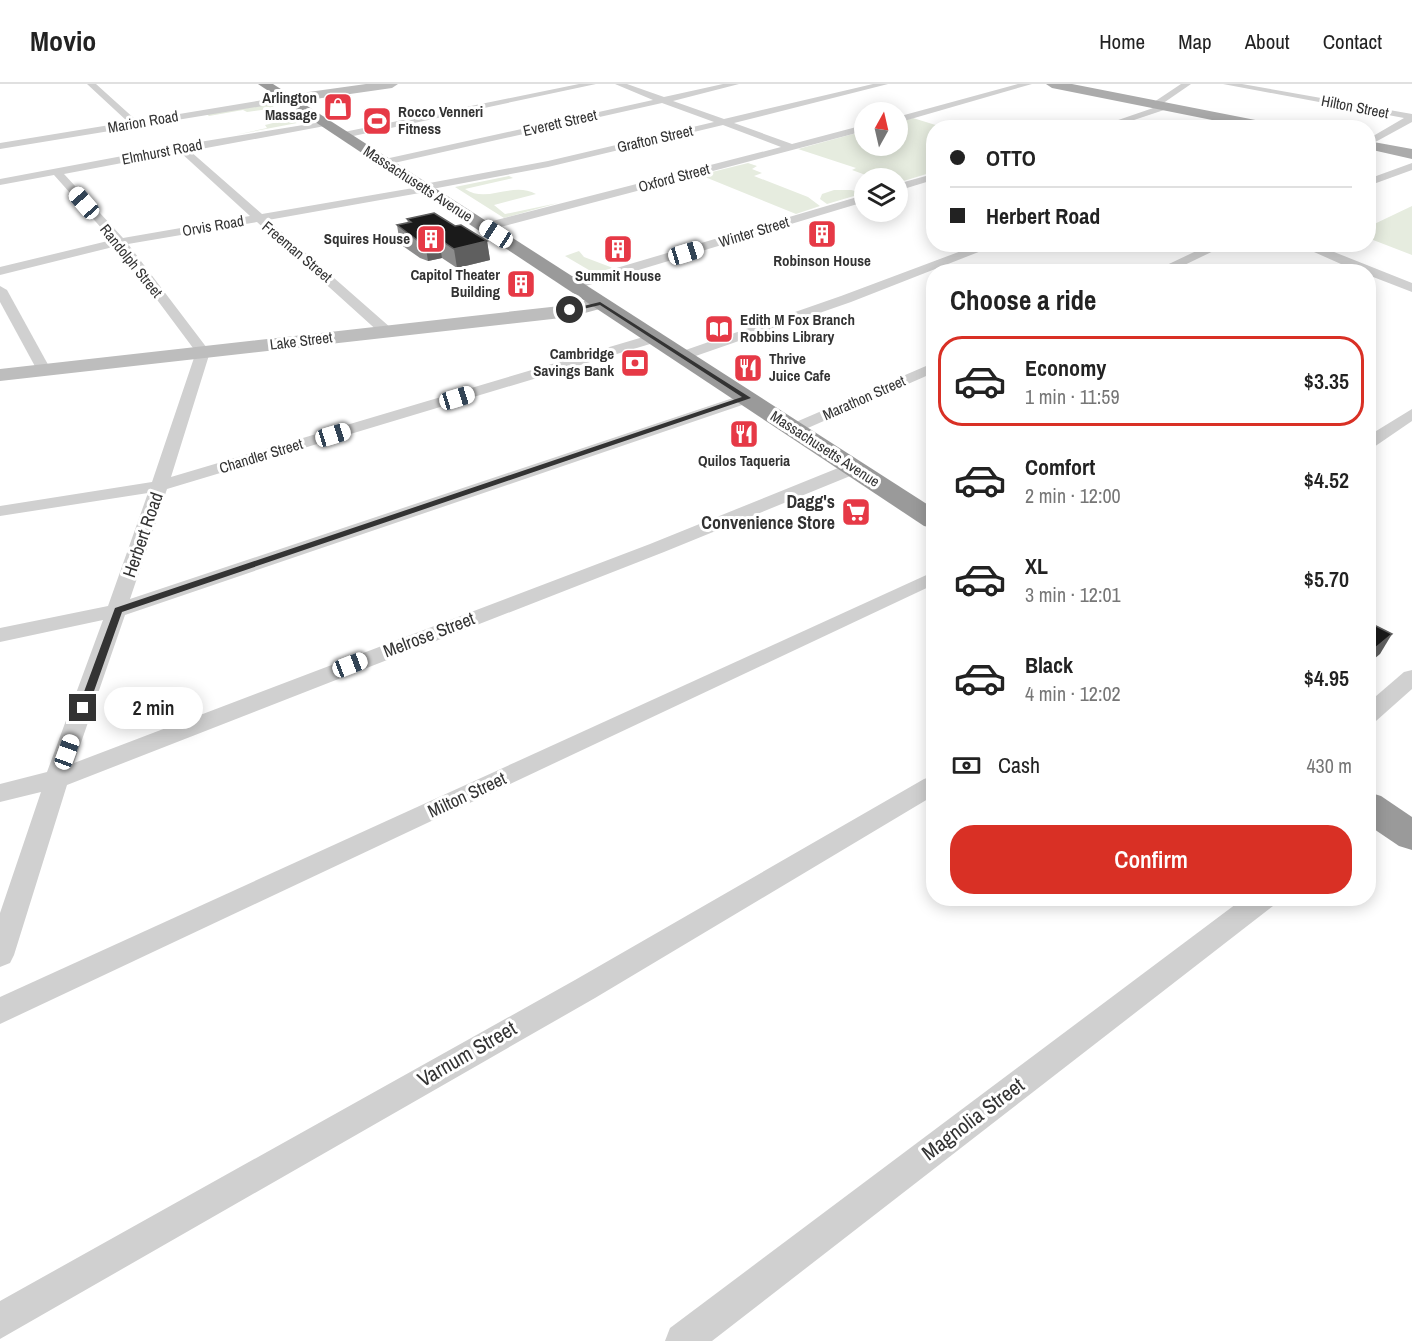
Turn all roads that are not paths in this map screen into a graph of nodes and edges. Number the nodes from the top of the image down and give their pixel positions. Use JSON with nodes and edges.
{"nodes":[{"id":1,"x":91,"y":84,"type":"edge"},
{"id":2,"x":264,"y":84,"type":"edge"},
{"id":3,"x":392,"y":84,"type":"edge"},
{"id":4,"x":592,"y":84,"type":"edge"},
{"id":5,"x":619,"y":84,"type":"edge"},
{"id":6,"x":735,"y":84,"type":"edge"},
{"id":7,"x":884,"y":84,"type":"edge"},
{"id":8,"x":1028,"y":84,"type":"edge"},
{"id":9,"x":1052,"y":84,"type":"edge"},
{"id":10,"x":1187,"y":84,"type":"edge"},
{"id":11,"x":1227,"y":84,"type":"edge"},
{"id":12,"x":287,"y":99,"type":"junction"},
{"id":13,"x":663,"y":99,"type":"junction"},
{"id":14,"x":1162,"y":105,"type":"junction"},
{"id":15,"x":908,"y":117,"type":"edge"},
{"id":16,"x":1412,"y":118,"type":"edge"},
{"id":17,"x":1121,"y":120,"type":"edge"},
{"id":18,"x":1236,"y":120,"type":"edge"},
{"id":19,"x":134,"y":123,"type":"junction"},
{"id":20,"x":325,"y":123,"type":"junction"},
{"id":21,"x":726,"y":123,"type":"junction"},
{"id":22,"x":854,"y":131,"type":"edge"},
{"id":23,"x":344,"y":135,"type":"junction"},
{"id":24,"x":1376,"y":139,"type":"edge"},
{"id":25,"x":0,"y":146,"type":"edge"},
{"id":26,"x":1376,"y":146,"type":"edge"},
{"id":27,"x":792,"y":147,"type":"junction"},
{"id":28,"x":181,"y":148,"type":"junction"},
{"id":29,"x":1412,"y":154,"type":"edge"},
{"id":30,"x":385,"y":162,"type":"junction"},
{"id":31,"x":1412,"y":166,"type":"edge"},
{"id":32,"x":57,"y":172,"type":"junction"},
{"id":33,"x":926,"y":179,"type":"edge"},
{"id":34,"x":1376,"y":180,"type":"edge"},
{"id":35,"x":0,"y":182,"type":"edge"},
{"id":36,"x":908,"y":185,"type":"edge"},
{"id":37,"x":424,"y":187,"type":"junction"},
{"id":38,"x":854,"y":201,"type":"edge"},
{"id":39,"x":254,"y":215,"type":"junction"},
{"id":40,"x":485,"y":227,"type":"junction"},
{"id":41,"x":117,"y":239,"type":"junction"},
{"id":42,"x":972,"y":252,"type":"edge"},
{"id":43,"x":1204,"y":252,"type":"edge"},
{"id":44,"x":1322,"y":252,"type":"edge"},
{"id":45,"x":0,"y":263,"type":"edge"},
{"id":46,"x":940,"y":264,"type":"edge"},
{"id":47,"x":1176,"y":264,"type":"edge"},
{"id":48,"x":1352,"y":264,"type":"edge"},
{"id":49,"x":926,"y":269,"type":"edge"},
{"id":50,"x":0,"y":271,"type":"edge"},
{"id":51,"x":1376,"y":274,"type":"edge"},
{"id":52,"x":1387,"y":278,"type":"junction"},
{"id":53,"x":1376,"y":283,"type":"edge"},
{"id":54,"x":574,"y":285,"type":"junction"},
{"id":55,"x":1412,"y":288,"type":"edge"},
{"id":56,"x":0,"y":290,"type":"edge"},
{"id":57,"x":600,"y":303,"type":"junction"},
{"id":58,"x":386,"y":331,"type":"junction"},
{"id":59,"x":655,"y":338,"type":"junction"},
{"id":60,"x":202,"y":352,"type":"junction"},
{"id":61,"x":682,"y":356,"type":"junction"},
{"id":62,"x":44,"y":370,"type":"junction"},
{"id":63,"x":926,"y":370,"type":"edge"},
{"id":64,"x":0,"y":375,"type":"edge"},
{"id":65,"x":748,"y":398,"type":"junction"},
{"id":66,"x":1412,"y":414,"type":"edge"},
{"id":67,"x":795,"y":428,"type":"junction"},
{"id":68,"x":1376,"y":438,"type":"edge"},
{"id":69,"x":854,"y":468,"type":"junction"},
{"id":70,"x":160,"y":486,"type":"junction"},
{"id":71,"x":0,"y":511,"type":"edge"},
{"id":72,"x":926,"y":512,"type":"edge"},
{"id":73,"x":926,"y":581,"type":"edge"},
{"id":74,"x":118,"y":610,"type":"junction"},
{"id":75,"x":0,"y":635,"type":"edge"},
{"id":76,"x":1412,"y":677,"type":"edge"},
{"id":77,"x":1376,"y":708,"type":"edge"},
{"id":78,"x":57,"y":779,"type":"junction"},
{"id":79,"x":926,"y":789,"type":"edge"},
{"id":80,"x":0,"y":793,"type":"edge"},
{"id":81,"x":1376,"y":816,"type":"edge"},
{"id":82,"x":1412,"y":836,"type":"edge"},
{"id":83,"x":1254,"y":906,"type":"edge"},
{"id":84,"x":0,"y":955,"type":"edge"},
{"id":85,"x":0,"y":1011,"type":"edge"},
{"id":86,"x":0,"y":1321,"type":"edge"},
{"id":87,"x":683,"y":1341,"type":"edge"}],
"edges":[{"from":1,"to":19,"type":"street"},
{"from":2,"to":12,"type":"highway","name":"Massachusetts Avenue"},
{"from":3,"to":12,"type":"main road"},
{"from":4,"to":23,"type":"street"},
{"from":5,"to":13,"type":"street"},
{"from":6,"to":13,"type":"street","name":"Everett Street"},
{"from":7,"to":21,"type":"street","name":"Grafton Street"},
{"from":8,"to":15,"type":"street"},
{"from":9,"to":14,"type":"main road"},
{"from":10,"to":14,"type":"street"},
{"from":11,"to":16,"type":"street","name":"Hilton Street"},
{"from":12,"to":19,"type":"street","name":"Marion Road"},
{"from":12,"to":20,"type":"highway","name":"Massachusetts Avenue"},
{"from":13,"to":21,"type":"street"},
{"from":13,"to":30,"type":"street","name":"Everett Street"},
{"from":14,"to":17,"type":"street"},
{"from":14,"to":18,"type":"main road"},
{"from":16,"to":24,"type":"street"},
{"from":19,"to":25,"type":"street","name":"Marion Road"},
{"from":20,"to":23,"type":"highway","name":"Massachusetts Avenue"},
{"from":20,"to":28,"type":"street","name":"Elmhurst Road"},
{"from":21,"to":27,"type":"street"},
{"from":21,"to":37,"type":"street","name":"Grafton Street"},
{"from":22,"to":27,"type":"street","name":"Oxford Street"},
{"from":23,"to":30,"type":"highway","name":"Massachusetts Avenue"},
{"from":26,"to":29,"type":"main road"},
{"from":27,"to":40,"type":"street","name":"Oxford Street"},
{"from":28,"to":32,"type":"street","name":"Elmhurst Road"},
{"from":28,"to":39,"type":"street","name":"Freeman Street"},
{"from":30,"to":37,"type":"highway","name":"Massachusetts Avenue"},
{"from":31,"to":34,"type":"street"},
{"from":32,"to":35,"type":"street","name":"Elmhurst Road"},
{"from":32,"to":41,"type":"street","name":"Randolph Street"},
{"from":33,"to":36,"type":"street"},
{"from":37,"to":39,"type":"street","name":"Orvis Road"},
{"from":37,"to":40,"type":"highway","name":"Massachusetts Avenue"},
{"from":38,"to":54,"type":"street","name":"Winter Street"},
{"from":39,"to":41,"type":"street","name":"Orvis Road"},
{"from":39,"to":58,"type":"street","name":"Freeman Street"},
{"from":40,"to":54,"type":"highway","name":"Massachusetts Avenue"},
{"from":41,"to":45,"type":"street","name":"Orvis Road"},
{"from":41,"to":50,"type":"street","name":"Orvis Road"},
{"from":41,"to":60,"type":"street","name":"Randolph Street"},
{"from":42,"to":46,"type":"street"},
{"from":43,"to":47,"type":"street"},
{"from":44,"to":48,"type":"street"},
{"from":49,"to":61,"type":"street"},
{"from":51,"to":52,"type":"street"},
{"from":52,"to":53,"type":"street"},
{"from":52,"to":55,"type":"street"},
{"from":54,"to":57,"type":"highway","name":"Massachusetts Avenue"},
{"from":56,"to":62,"type":"street"},
{"from":57,"to":58,"type":"main road","name":"Lake Street"},
{"from":57,"to":59,"type":"highway","name":"Massachusetts Avenue"},
{"from":58,"to":60,"type":"main road","name":"Lake Street"},
{"from":59,"to":61,"type":"highway","name":"Massachusetts Avenue"},
{"from":59,"to":70,"type":"street","name":"Chandler Street"},
{"from":60,"to":62,"type":"main road","name":"Lake Street"},
{"from":60,"to":70,"type":"street","name":"Herbert Road"},
{"from":61,"to":65,"type":"highway","name":"Massachusetts Avenue"},
{"from":62,"to":64,"type":"main road","name":"Lake Street"},
{"from":63,"to":67,"type":"street","name":"Marathon Street"},
{"from":65,"to":67,"type":"highway","name":"Massachusetts Avenue"},
{"from":65,"to":74,"type":"street"},
{"from":66,"to":68,"type":"street"},
{"from":67,"to":69,"type":"highway","name":"Massachusetts Avenue"},
{"from":69,"to":72,"type":"highway","name":"Massachusetts Avenue"},
{"from":69,"to":78,"type":"street","name":"Melrose Street"},
{"from":70,"to":71,"type":"street","name":"Chandler Street"},
{"from":70,"to":74,"type":"street","name":"Herbert Road"},
{"from":73,"to":85,"type":"street","name":"Milton Street"},
{"from":74,"to":75,"type":"street"},
{"from":74,"to":78,"type":"street","name":"Herbert Road"},
{"from":76,"to":77,"type":"street"},
{"from":78,"to":80,"type":"street","name":"Melrose Street"},
{"from":78,"to":84,"type":"street","name":"Herbert Road"},
{"from":79,"to":86,"type":"street","name":"Varnum Street"},
{"from":81,"to":82,"type":"highway"},
{"from":83,"to":87,"type":"street","name":"Magnolia Street"}]}
